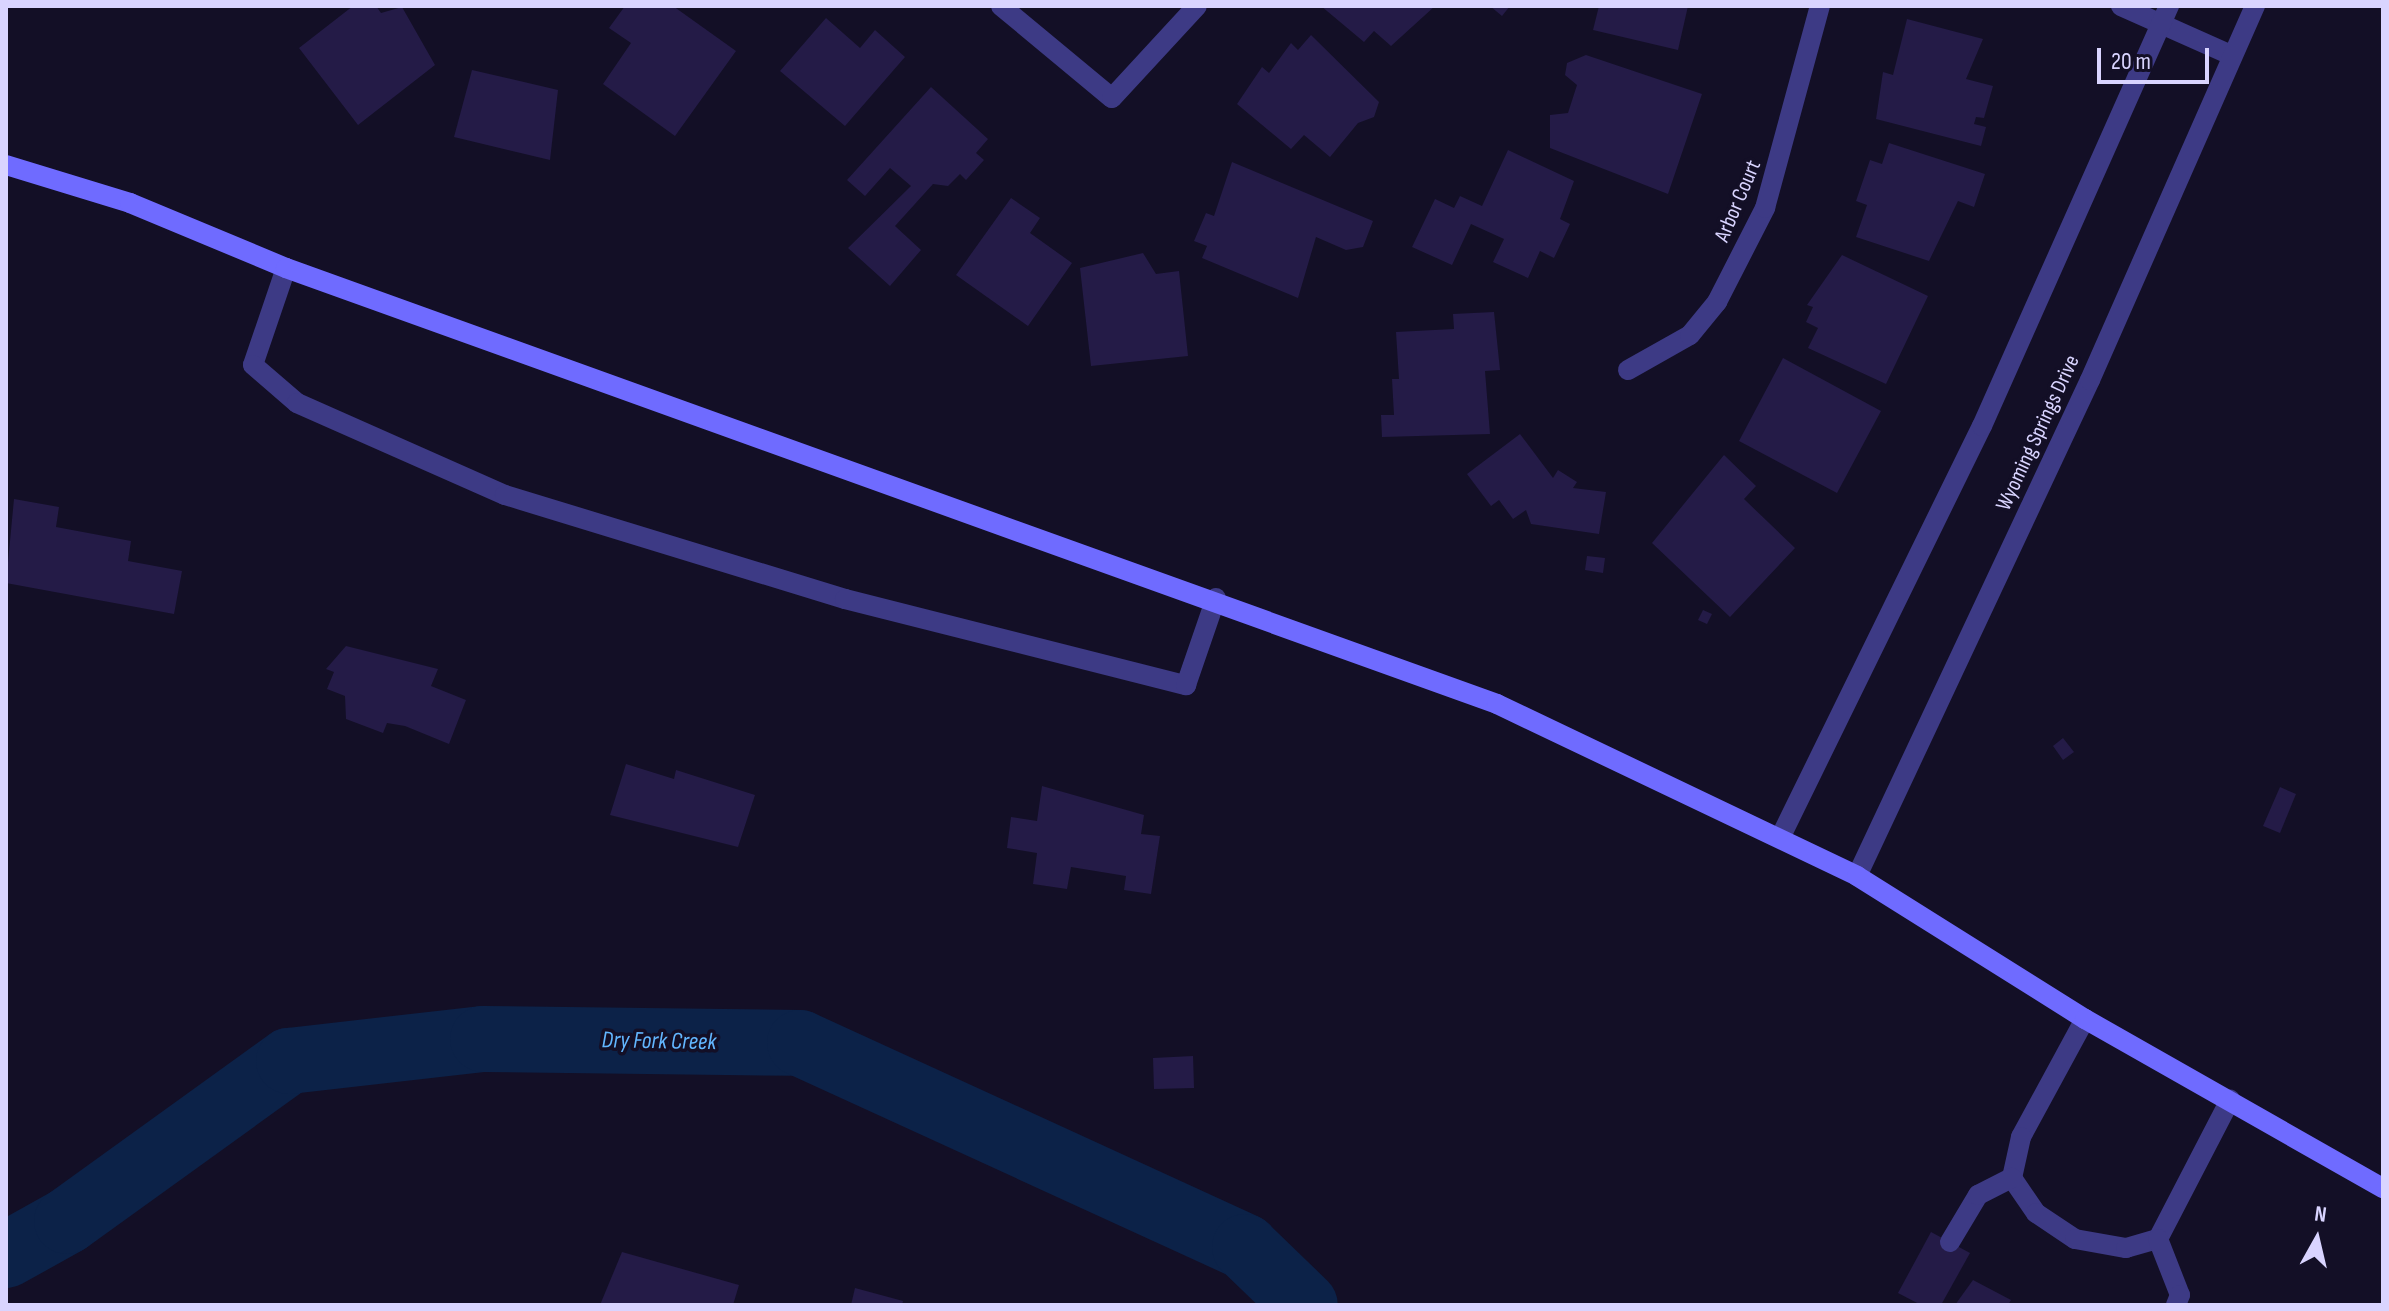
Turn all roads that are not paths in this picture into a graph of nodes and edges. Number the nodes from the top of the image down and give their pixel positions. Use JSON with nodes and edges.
{"nodes":[{"id":1,"x":1001,"y":6,"type":"edge"},
{"id":2,"x":1197,"y":6,"type":"edge"},
{"id":3,"x":1820,"y":6,"type":"edge"},
{"id":4,"x":2121,"y":6,"type":"edge"},
{"id":5,"x":2169,"y":6,"type":"edge"},
{"id":6,"x":2255,"y":6,"type":"edge"},
{"id":7,"x":2160,"y":26,"type":"junction"},
{"id":8,"x":2231,"y":55,"type":"junction"},
{"id":9,"x":6,"y":165,"type":"edge"},
{"id":10,"x":286,"y":268,"type":"junction"},
{"id":11,"x":1628,"y":370,"type":"dead end"},
{"id":12,"x":1216,"y":598,"type":"junction"},
{"id":13,"x":1780,"y":838,"type":"junction"},
{"id":14,"x":1857,"y":876,"type":"junction"},
{"id":15,"x":2085,"y":1019,"type":"junction"},
{"id":16,"x":2230,"y":1100,"type":"junction"},
{"id":17,"x":2012,"y":1178,"type":"junction"},
{"id":18,"x":2383,"y":1188,"type":"edge"},
{"id":19,"x":2158,"y":1239,"type":"junction"},
{"id":20,"x":1950,"y":1242,"type":"dead end"},
{"id":21,"x":2176,"y":1305,"type":"edge"}],
"edges":[{"from":1,"to":2,"type":"street"},
{"from":3,"to":11,"type":"street","name":"Arbor Court"},
{"from":4,"to":7,"type":"street"},
{"from":5,"to":7,"type":"street"},
{"from":6,"to":8,"type":"street","name":"Wyoming Springs Drive"},
{"from":7,"to":8,"type":"street"},
{"from":7,"to":13,"type":"street"},
{"from":8,"to":14,"type":"street","name":"Wyoming Springs Drive"},
{"from":9,"to":10,"type":"main road"},
{"from":10,"to":12,"type":"main road"},
{"from":10,"to":12,"type":"street"},
{"from":12,"to":13,"type":"main road"},
{"from":13,"to":14,"type":"main road"},
{"from":14,"to":15,"type":"main road"},
{"from":15,"to":16,"type":"main road"},
{"from":15,"to":17,"type":"street"},
{"from":16,"to":18,"type":"main road"},
{"from":16,"to":19,"type":"street"},
{"from":17,"to":19,"type":"street"},
{"from":17,"to":20,"type":"street"},
{"from":19,"to":21,"type":"street"}]}
